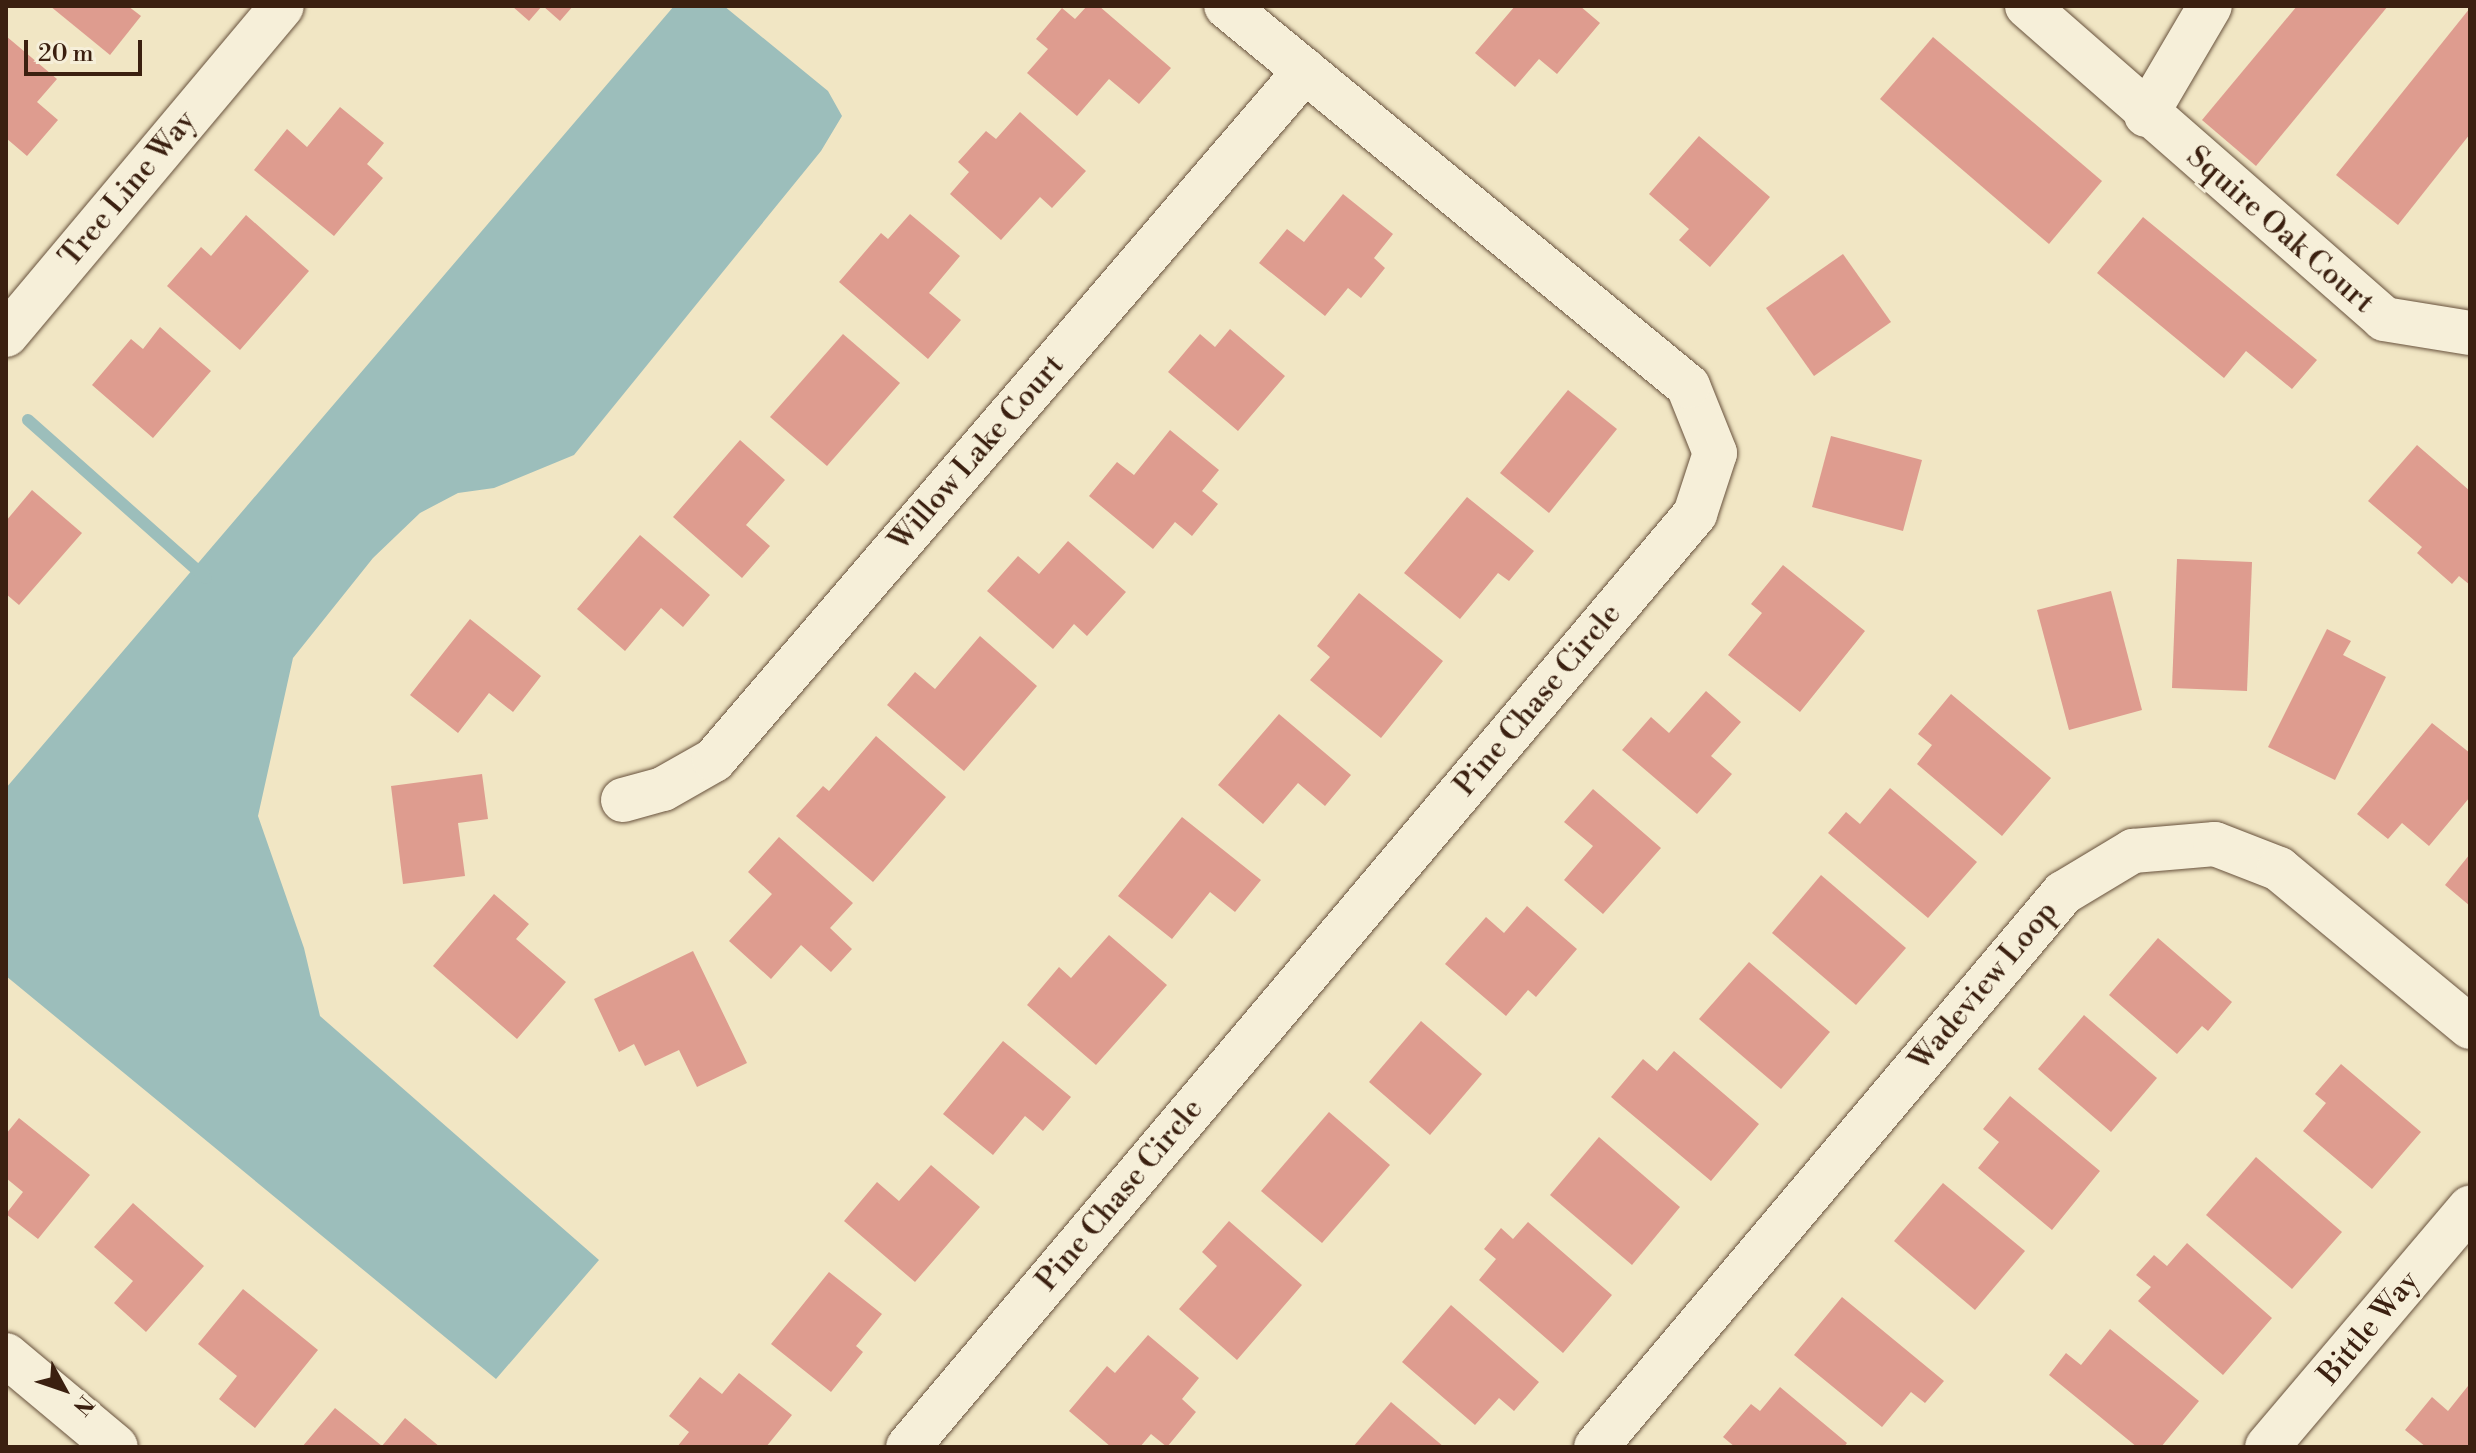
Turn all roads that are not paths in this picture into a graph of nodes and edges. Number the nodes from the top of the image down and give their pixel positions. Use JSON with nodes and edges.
{"nodes":[{"id":1,"x":282,"y":6,"type":"edge"},
{"id":2,"x":1226,"y":6,"type":"edge"},
{"id":3,"x":2027,"y":6,"type":"edge"},
{"id":4,"x":2210,"y":6,"type":"edge"},
{"id":5,"x":1305,"y":71,"type":"junction"},
{"id":6,"x":2146,"y":115,"type":"junction"},
{"id":7,"x":2470,"y":333,"type":"edge"},
{"id":8,"x":6,"y":335,"type":"edge"},
{"id":9,"x":623,"y":800,"type":"dead end"},
{"id":10,"x":2470,"y":1027,"type":"edge"},
{"id":11,"x":2470,"y":1208,"type":"edge"},
{"id":12,"x":6,"y":1355,"type":"edge"},
{"id":13,"x":116,"y":1447,"type":"edge"},
{"id":14,"x":908,"y":1447,"type":"edge"},
{"id":15,"x":1596,"y":1447,"type":"edge"},
{"id":16,"x":2267,"y":1447,"type":"edge"}],
"edges":[{"from":1,"to":8,"type":"street","name":"Tree Line Way"},
{"from":2,"to":5,"type":"street","name":"Pine Chase Circle"},
{"from":3,"to":6,"type":"street","name":"Squire Oak Court"},
{"from":4,"to":6,"type":"street"},
{"from":5,"to":9,"type":"street","name":"Willow Lake Court"},
{"from":5,"to":14,"type":"street","name":"Pine Chase Circle"},
{"from":6,"to":7,"type":"street","name":"Squire Oak Court"},
{"from":10,"to":15,"type":"street","name":"Wadeview Loop"},
{"from":11,"to":16,"type":"street","name":"Bittle Way"},
{"from":12,"to":13,"type":"street"}]}
